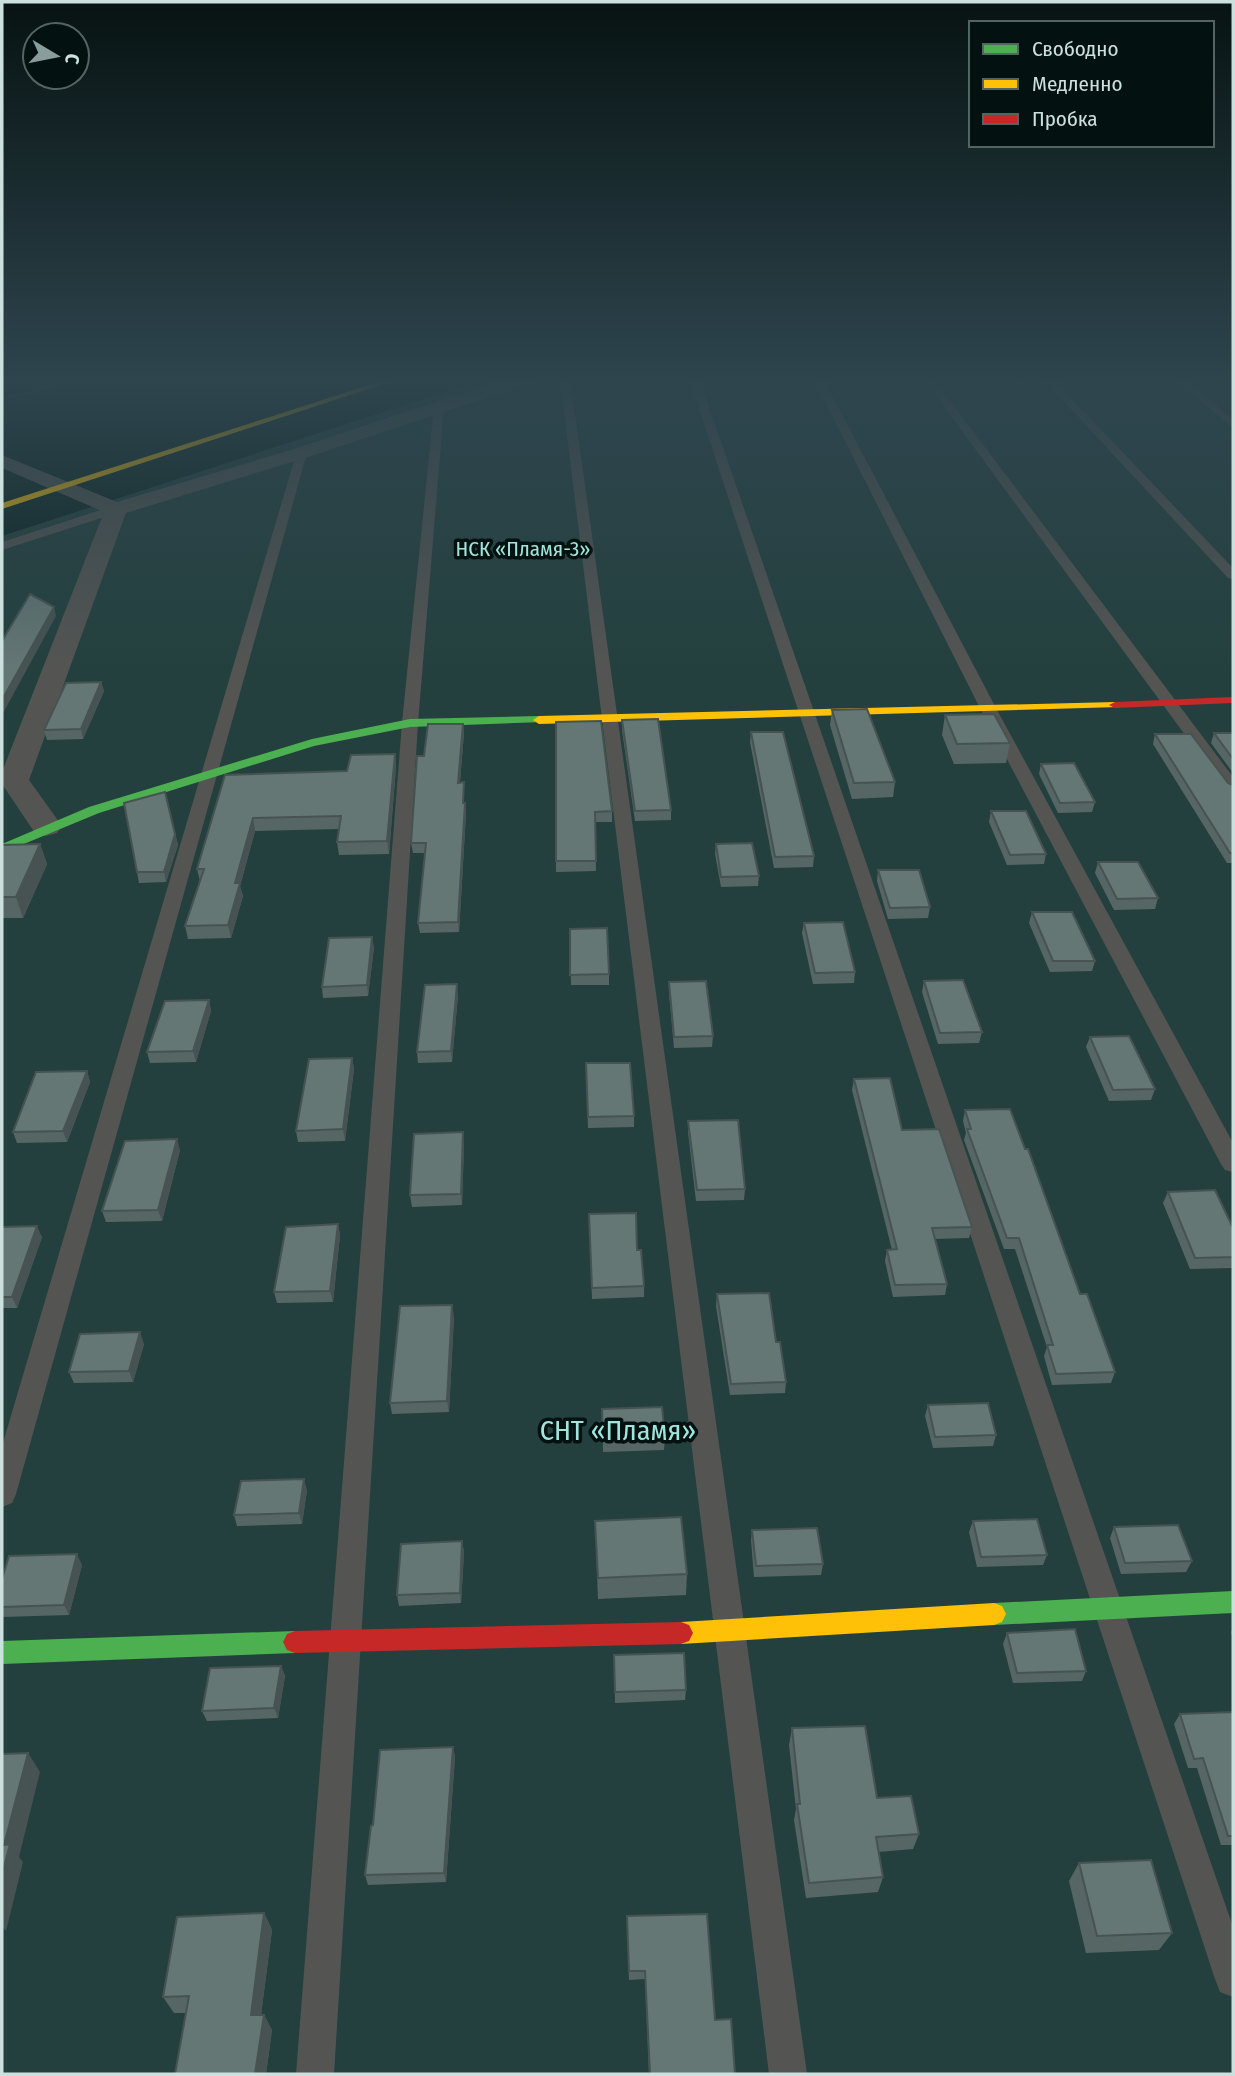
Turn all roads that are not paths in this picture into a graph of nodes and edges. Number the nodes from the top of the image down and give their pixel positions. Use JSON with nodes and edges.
{"nodes":[{"id":1,"x":36,"y":475,"type":"edge"},
{"id":2,"x":97,"y":475,"type":"edge"},
{"id":3,"x":229,"y":475,"type":"edge"},
{"id":4,"x":295,"y":475,"type":"edge"},
{"id":5,"x":433,"y":475,"type":"edge"},
{"id":6,"x":578,"y":475,"type":"edge"},
{"id":7,"x":726,"y":475,"type":"edge"},
{"id":8,"x":868,"y":475,"type":"edge"},
{"id":9,"x":1001,"y":475,"type":"edge"},
{"id":10,"x":1138,"y":475,"type":"edge"},
{"id":11,"x":63,"y":486,"type":"junction"},
{"id":12,"x":2,"y":506,"type":"edge"},
{"id":13,"x":116,"y":509,"type":"junction"},
{"id":14,"x":2,"y":546,"type":"edge"},
{"id":15,"x":1233,"y":576,"type":"edge"},
{"id":16,"x":1233,"y":700,"type":"edge"},
{"id":17,"x":1169,"y":703,"type":"junction"},
{"id":18,"x":989,"y":710,"type":"junction"},
{"id":19,"x":805,"y":714,"type":"junction"},
{"id":20,"x":612,"y":716,"type":"junction"},
{"id":21,"x":410,"y":723,"type":"junction"},
{"id":22,"x":210,"y":771,"type":"junction"},
{"id":23,"x":1233,"y":788,"type":"edge"},
{"id":24,"x":46,"y":826,"type":"junction"},
{"id":25,"x":2,"y":849,"type":"edge"},
{"id":26,"x":1233,"y":1164,"type":"edge"},
{"id":27,"x":2,"y":1494,"type":"edge"},
{"id":28,"x":1233,"y":1602,"type":"edge"},
{"id":29,"x":1105,"y":1607,"type":"junction"},
{"id":30,"x":728,"y":1632,"type":"junction"},
{"id":31,"x":346,"y":1640,"type":"junction"},
{"id":32,"x":2,"y":1653,"type":"edge"},
{"id":33,"x":1233,"y":1979,"type":"edge"},
{"id":34,"x":315,"y":2074,"type":"edge"},
{"id":35,"x":788,"y":2074,"type":"edge"}],
"edges":[{"from":1,"to":11,"type":"street"},
{"from":2,"to":11,"type":"street"},
{"from":3,"to":13,"type":"street"},
{"from":4,"to":22,"type":"lane"},
{"from":5,"to":21,"type":"lane"},
{"from":6,"to":20,"type":"lane"},
{"from":7,"to":19,"type":"lane"},
{"from":8,"to":18,"type":"lane"},
{"from":9,"to":17,"type":"lane"},
{"from":10,"to":15,"type":"lane"},
{"from":11,"to":12,"type":"street"},
{"from":11,"to":13,"type":"street"},
{"from":13,"to":14,"type":"lane"},
{"from":13,"to":24,"type":"street"},
{"from":16,"to":17,"type":"street"},
{"from":17,"to":18,"type":"street"},
{"from":17,"to":23,"type":"lane"},
{"from":18,"to":19,"type":"street"},
{"from":18,"to":26,"type":"lane"},
{"from":19,"to":20,"type":"street"},
{"from":19,"to":29,"type":"lane"},
{"from":20,"to":21,"type":"street"},
{"from":20,"to":30,"type":"lane"},
{"from":21,"to":22,"type":"street"},
{"from":21,"to":31,"type":"lane"},
{"from":22,"to":24,"type":"street"},
{"from":22,"to":27,"type":"lane"},
{"from":24,"to":25,"type":"street"},
{"from":28,"to":29,"type":"street"},
{"from":29,"to":30,"type":"street"},
{"from":29,"to":33,"type":"lane"},
{"from":30,"to":31,"type":"street"},
{"from":30,"to":35,"type":"lane"},
{"from":31,"to":32,"type":"street"},
{"from":31,"to":34,"type":"lane"}]}
